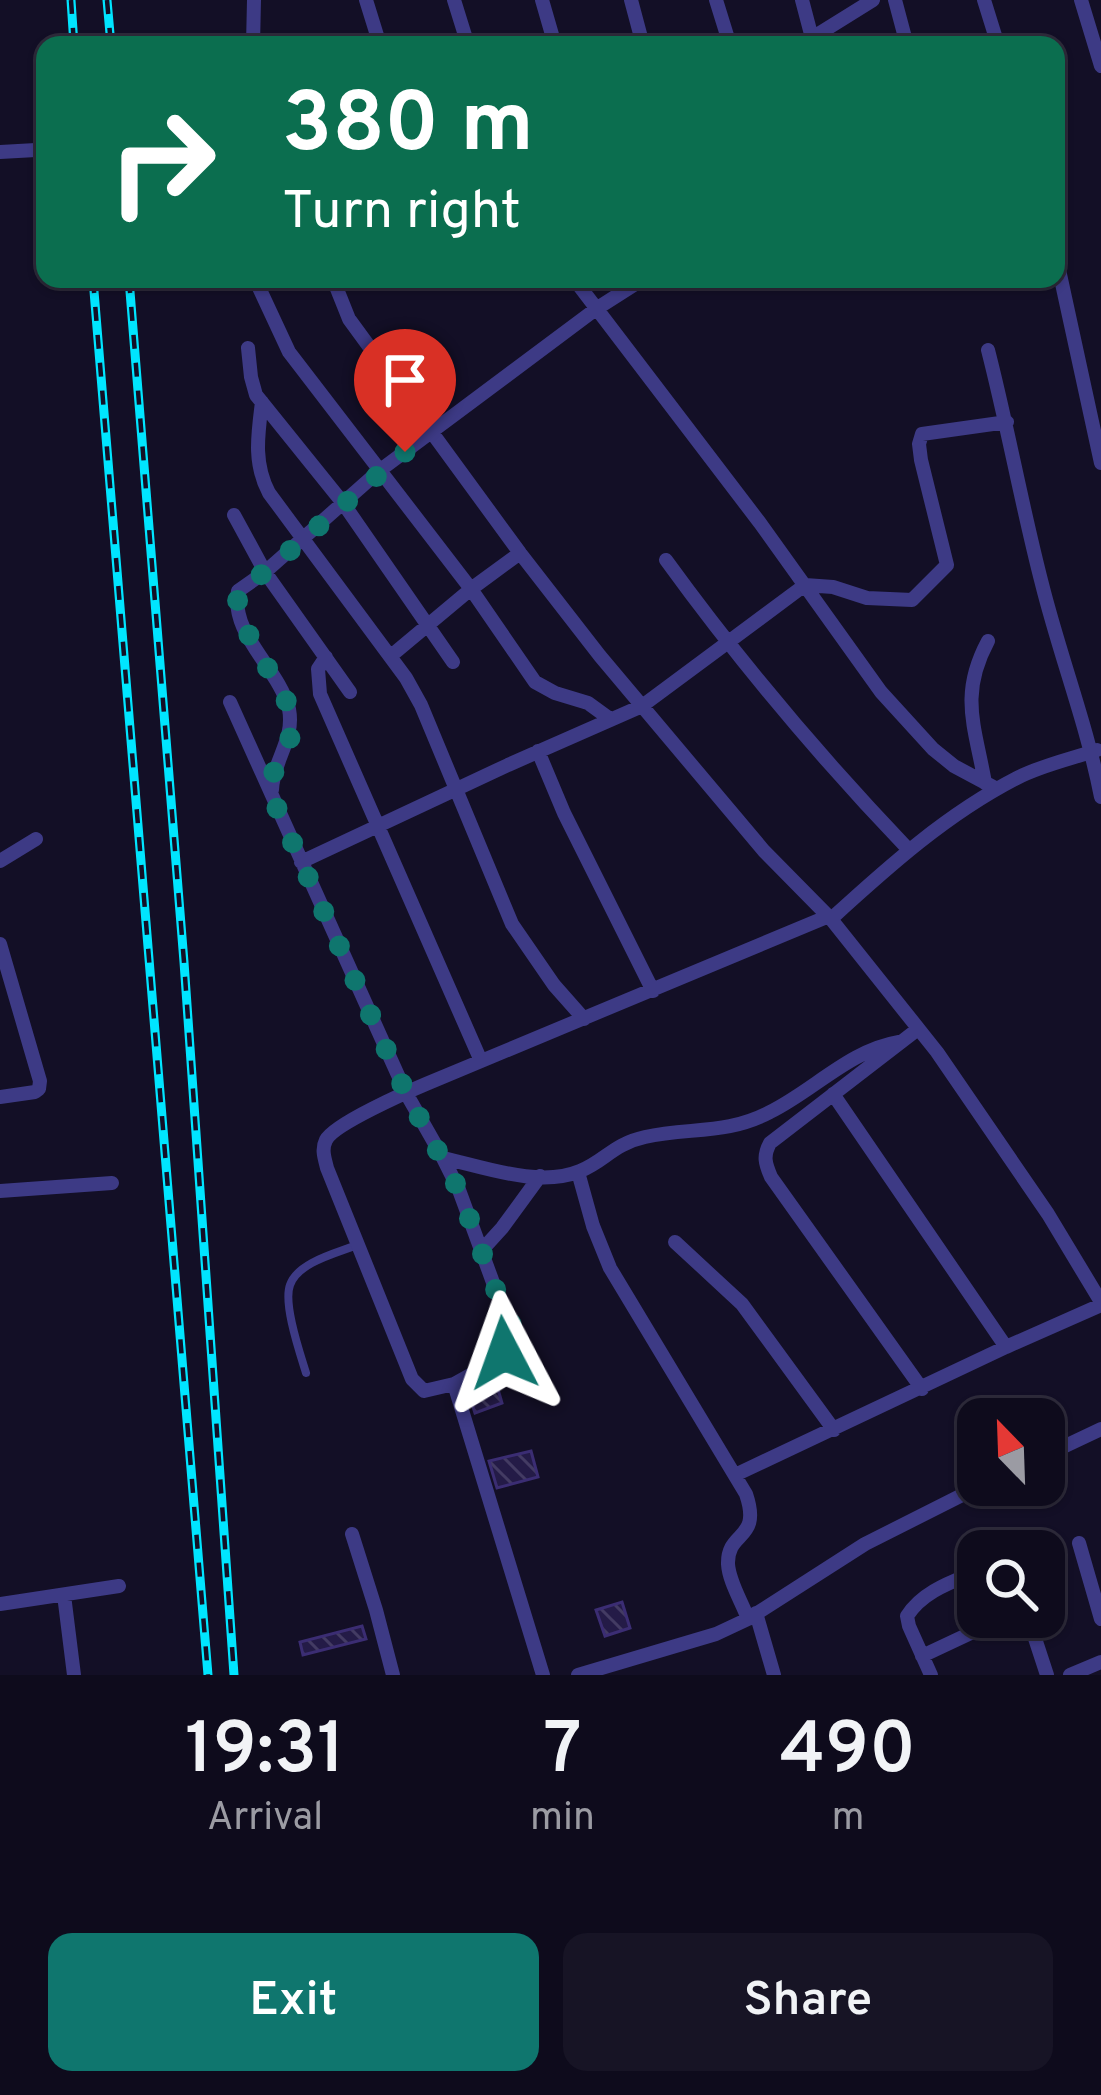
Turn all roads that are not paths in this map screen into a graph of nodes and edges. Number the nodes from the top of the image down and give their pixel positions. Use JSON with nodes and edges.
{"nodes":[{"id":1,"x":254,"y":0,"type":"edge"},
{"id":2,"x":366,"y":0,"type":"edge"},
{"id":3,"x":454,"y":0,"type":"edge"},
{"id":4,"x":542,"y":0,"type":"edge"},
{"id":5,"x":631,"y":0,"type":"edge"},
{"id":6,"x":716,"y":0,"type":"edge"},
{"id":7,"x":802,"y":0,"type":"edge"},
{"id":8,"x":873,"y":0,"type":"edge"},
{"id":9,"x":895,"y":0,"type":"edge"},
{"id":10,"x":984,"y":0,"type":"edge"},
{"id":11,"x":1081,"y":0,"type":"edge"},
{"id":12,"x":253,"y":36,"type":"edge"},
{"id":13,"x":377,"y":36,"type":"edge"},
{"id":14,"x":465,"y":36,"type":"edge"},
{"id":15,"x":552,"y":36,"type":"edge"},
{"id":16,"x":641,"y":36,"type":"edge"},
{"id":17,"x":727,"y":36,"type":"edge"},
{"id":18,"x":811,"y":36,"type":"edge"},
{"id":19,"x":815,"y":36,"type":"edge"},
{"id":20,"x":905,"y":36,"type":"edge"},
{"id":21,"x":995,"y":36,"type":"edge"},
{"id":22,"x":1101,"y":66,"type":"edge"},
{"id":23,"x":35,"y":150,"type":"dead end"},
{"id":24,"x":0,"y":152,"type":"edge"},
{"id":25,"x":259,"y":288,"type":"edge"},
{"id":26,"x":337,"y":288,"type":"edge"},
{"id":27,"x":581,"y":288,"type":"edge"},
{"id":28,"x":629,"y":288,"type":"edge"},
{"id":29,"x":1063,"y":288,"type":"edge"},
{"id":30,"x":596,"y":309,"type":"junction"},
{"id":31,"x":248,"y":348,"type":"dead end"},
{"id":32,"x":988,"y":350,"type":"dead end"},
{"id":33,"x":262,"y":402,"type":"junction"},
{"id":34,"x":1007,"y":422,"type":"junction"},
{"id":35,"x":430,"y":433,"type":"junction"},
{"id":36,"x":1101,"y":463,"type":"edge"},
{"id":37,"x":380,"y":471,"type":"junction"},
{"id":38,"x":343,"y":503,"type":"junction"},
{"id":39,"x":234,"y":515,"type":"dead end"},
{"id":40,"x":303,"y":539,"type":"junction"},
{"id":41,"x":520,"y":553,"type":"junction"},
{"id":42,"x":666,"y":560,"type":"dead end"},
{"id":43,"x":265,"y":572,"type":"junction"},
{"id":44,"x":805,"y":585,"type":"junction"},
{"id":45,"x":471,"y":589,"type":"junction"},
{"id":46,"x":429,"y":626,"type":"junction"},
{"id":47,"x":988,"y":640,"type":"dead end"},
{"id":48,"x":726,"y":643,"type":"junction"},
{"id":49,"x":392,"y":655,"type":"junction"},
{"id":50,"x":326,"y":657,"type":"junction"},
{"id":51,"x":453,"y":662,"type":"dead end"},
{"id":52,"x":350,"y":692,"type":"dead end"},
{"id":53,"x":230,"y":703,"type":"dead end"},
{"id":54,"x":642,"y":706,"type":"junction"},
{"id":55,"x":610,"y":719,"type":"junction"},
{"id":56,"x":1096,"y":750,"type":"edge"},
{"id":57,"x":538,"y":751,"type":"junction"},
{"id":58,"x":991,"y":786,"type":"junction"},
{"id":59,"x":454,"y":790,"type":"junction"},
{"id":60,"x":271,"y":795,"type":"junction"},
{"id":61,"x":1101,"y":797,"type":"edge"},
{"id":62,"x":376,"y":827,"type":"junction"},
{"id":63,"x":36,"y":839,"type":"dead end"},
{"id":64,"x":908,"y":849,"type":"junction"},
{"id":65,"x":0,"y":861,"type":"edge"},
{"id":66,"x":301,"y":862,"type":"junction"},
{"id":67,"x":830,"y":918,"type":"junction"},
{"id":68,"x":0,"y":944,"type":"edge"},
{"id":69,"x":653,"y":992,"type":"junction"},
{"id":70,"x":584,"y":1018,"type":"junction"},
{"id":71,"x":918,"y":1029,"type":"junction"},
{"id":72,"x":899,"y":1042,"type":"junction"},
{"id":73,"x":481,"y":1061,"type":"junction"},
{"id":74,"x":406,"y":1093,"type":"junction"},
{"id":75,"x":833,"y":1094,"type":"junction"},
{"id":76,"x":0,"y":1096,"type":"edge"},
{"id":77,"x":443,"y":1158,"type":"junction"},
{"id":78,"x":578,"y":1172,"type":"junction"},
{"id":79,"x":541,"y":1176,"type":"junction"},
{"id":80,"x":112,"y":1183,"type":"dead end"},
{"id":81,"x":0,"y":1191,"type":"edge"},
{"id":82,"x":675,"y":1242,"type":"dead end"},
{"id":83,"x":358,"y":1244,"type":"junction"},
{"id":84,"x":482,"y":1250,"type":"junction"},
{"id":85,"x":1101,"y":1304,"type":"edge"},
{"id":86,"x":1006,"y":1347,"type":"junction"},
{"id":87,"x":306,"y":1372,"type":"dead end"},
{"id":88,"x":454,"y":1384,"type":"junction"},
{"id":89,"x":922,"y":1389,"type":"junction"},
{"id":90,"x":1101,"y":1429,"type":"edge"},
{"id":91,"x":834,"y":1430,"type":"junction"},
{"id":92,"x":1065,"y":1446,"type":"edge"},
{"id":93,"x":735,"y":1475,"type":"junction"},
{"id":94,"x":957,"y":1498,"type":"edge"},
{"id":95,"x":352,"y":1534,"type":"dead end"},
{"id":96,"x":1079,"y":1543,"type":"dead end"},
{"id":97,"x":957,"y":1579,"type":"edge"},
{"id":98,"x":119,"y":1586,"type":"dead end"},
{"id":99,"x":64,"y":1595,"type":"junction"},
{"id":100,"x":1098,"y":1599,"type":"edge"},
{"id":101,"x":0,"y":1604,"type":"edge"},
{"id":102,"x":752,"y":1616,"type":"junction"},
{"id":103,"x":1101,"y":1619,"type":"edge"},
{"id":104,"x":960,"y":1638,"type":"edge"},
{"id":105,"x":1035,"y":1638,"type":"edge"},
{"id":106,"x":922,"y":1656,"type":"junction"},
{"id":107,"x":1101,"y":1662,"type":"edge"},
{"id":108,"x":74,"y":1675,"type":"edge"},
{"id":109,"x":393,"y":1675,"type":"edge"},
{"id":110,"x":543,"y":1675,"type":"edge"},
{"id":111,"x":578,"y":1675,"type":"edge"},
{"id":112,"x":774,"y":1675,"type":"edge"},
{"id":113,"x":931,"y":1675,"type":"edge"},
{"id":114,"x":1047,"y":1675,"type":"edge"},
{"id":115,"x":1070,"y":1675,"type":"edge"}],
"edges":[{"from":1,"to":12,"type":"street"},
{"from":2,"to":13,"type":"street"},
{"from":3,"to":14,"type":"street"},
{"from":4,"to":15,"type":"street"},
{"from":5,"to":16,"type":"street"},
{"from":6,"to":17,"type":"street"},
{"from":7,"to":18,"type":"street"},
{"from":8,"to":19,"type":"street"},
{"from":9,"to":20,"type":"street"},
{"from":10,"to":21,"type":"street"},
{"from":11,"to":22,"type":"street"},
{"from":23,"to":24,"type":"street"},
{"from":25,"to":37,"type":"street"},
{"from":26,"to":35,"type":"street"},
{"from":27,"to":30,"type":"street"},
{"from":28,"to":30,"type":"street"},
{"from":29,"to":36,"type":"street"},
{"from":30,"to":35,"type":"street"},
{"from":30,"to":44,"type":"street"},
{"from":31,"to":33,"type":"street"},
{"from":32,"to":34,"type":"street"},
{"from":33,"to":38,"type":"street"},
{"from":33,"to":40,"type":"street"},
{"from":34,"to":44,"type":"street"},
{"from":34,"to":56,"type":"street"},
{"from":35,"to":37,"type":"street"},
{"from":35,"to":41,"type":"street"},
{"from":37,"to":38,"type":"street"},
{"from":37,"to":45,"type":"street"},
{"from":38,"to":40,"type":"street"},
{"from":38,"to":46,"type":"street"},
{"from":39,"to":43,"type":"street"},
{"from":40,"to":43,"type":"street"},
{"from":40,"to":49,"type":"street"},
{"from":41,"to":45,"type":"street"},
{"from":41,"to":54,"type":"street"},
{"from":42,"to":48,"type":"street"},
{"from":43,"to":50,"type":"street"},
{"from":43,"to":60,"type":"street"},
{"from":44,"to":48,"type":"street"},
{"from":44,"to":58,"type":"street"},
{"from":45,"to":46,"type":"street"},
{"from":45,"to":55,"type":"street"},
{"from":46,"to":49,"type":"street"},
{"from":46,"to":51,"type":"street"},
{"from":47,"to":58,"type":"street"},
{"from":48,"to":54,"type":"street"},
{"from":48,"to":64,"type":"street"},
{"from":49,"to":59,"type":"street"},
{"from":50,"to":52,"type":"street"},
{"from":50,"to":62,"type":"street"},
{"from":53,"to":60,"type":"street"},
{"from":54,"to":55,"type":"street"},
{"from":54,"to":67,"type":"street"},
{"from":55,"to":57,"type":"street"},
{"from":56,"to":58,"type":"street"},
{"from":56,"to":61,"type":"street"},
{"from":57,"to":59,"type":"street"},
{"from":57,"to":69,"type":"street"},
{"from":58,"to":64,"type":"street"},
{"from":59,"to":62,"type":"street"},
{"from":59,"to":70,"type":"street"},
{"from":60,"to":66,"type":"street"},
{"from":62,"to":66,"type":"street"},
{"from":62,"to":73,"type":"street"},
{"from":63,"to":65,"type":"street"},
{"from":64,"to":67,"type":"street"},
{"from":66,"to":74,"type":"street"},
{"from":67,"to":69,"type":"street"},
{"from":67,"to":71,"type":"street"},
{"from":68,"to":76,"type":"street"},
{"from":69,"to":70,"type":"street"},
{"from":70,"to":73,"type":"street"},
{"from":71,"to":72,"type":"street"},
{"from":71,"to":85,"type":"street"},
{"from":72,"to":75,"type":"street"},
{"from":72,"to":78,"type":"street"},
{"from":73,"to":74,"type":"street"},
{"from":74,"to":77,"type":"street"},
{"from":74,"to":83,"type":"street"},
{"from":75,"to":86,"type":"street"},
{"from":75,"to":89,"type":"street"},
{"from":77,"to":79,"type":"street"},
{"from":77,"to":84,"type":"street"},
{"from":78,"to":79,"type":"street"},
{"from":78,"to":93,"type":"street"},
{"from":79,"to":84,"type":"street"},
{"from":80,"to":81,"type":"street"},
{"from":82,"to":91,"type":"street"},
{"from":83,"to":87,"type":"lane"},
{"from":83,"to":88,"type":"street"},
{"from":84,"to":88,"type":"street"},
{"from":85,"to":86,"type":"street"},
{"from":86,"to":89,"type":"street"},
{"from":88,"to":110,"type":"street"},
{"from":89,"to":91,"type":"street"},
{"from":90,"to":92,"type":"street"},
{"from":91,"to":93,"type":"street"},
{"from":93,"to":102,"type":"street"},
{"from":94,"to":102,"type":"street"},
{"from":95,"to":109,"type":"street"},
{"from":96,"to":100,"type":"street"},
{"from":97,"to":106,"type":"street"},
{"from":98,"to":99,"type":"street"},
{"from":99,"to":101,"type":"street"},
{"from":99,"to":108,"type":"street"},
{"from":100,"to":103,"type":"street"},
{"from":102,"to":111,"type":"street"},
{"from":102,"to":112,"type":"street"},
{"from":104,"to":106,"type":"street"},
{"from":105,"to":114,"type":"street"},
{"from":106,"to":113,"type":"street"},
{"from":107,"to":115,"type":"street"}]}
